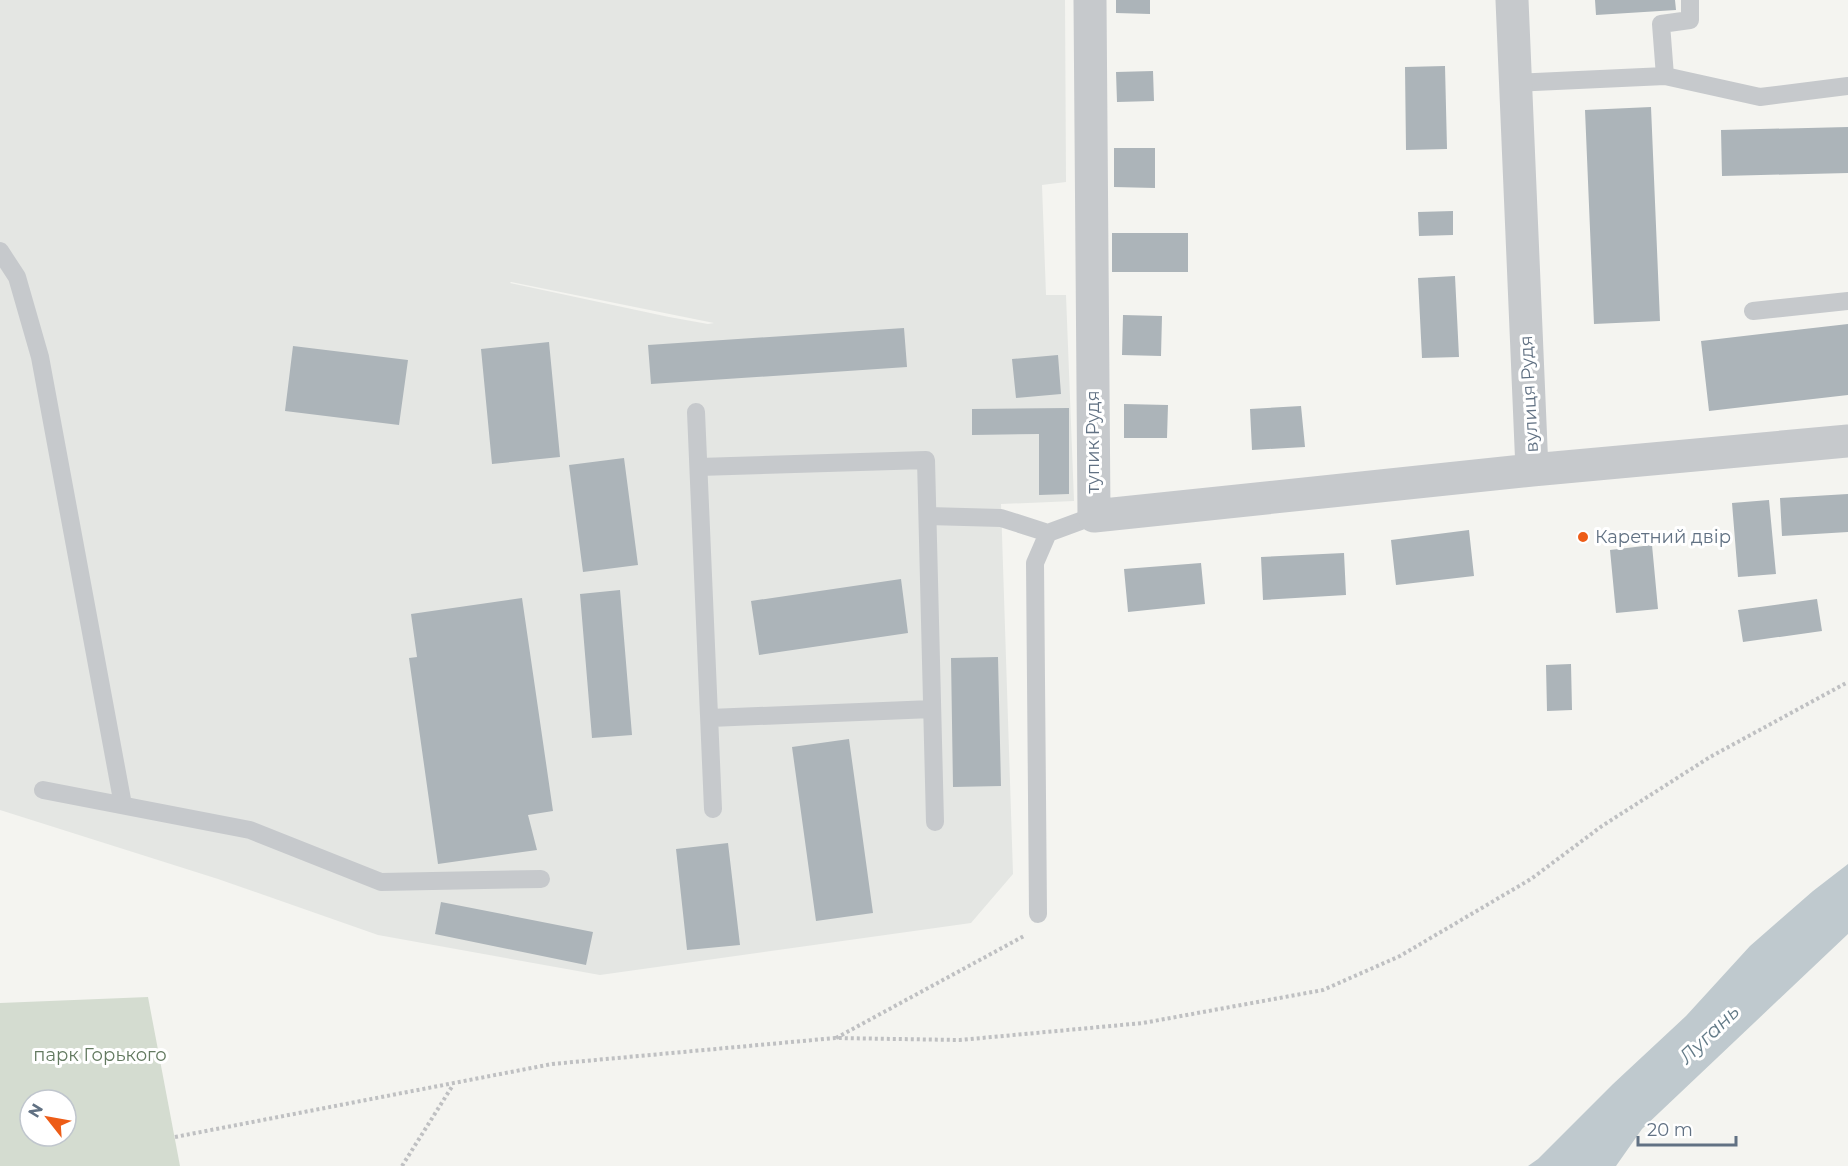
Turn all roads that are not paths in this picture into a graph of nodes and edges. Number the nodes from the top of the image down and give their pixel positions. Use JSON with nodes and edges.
{"nodes":[{"id":1,"x":1090,"y":0,"type":"edge"},
{"id":2,"x":1512,"y":0,"type":"edge"},
{"id":3,"x":1690,"y":0,"type":"edge"},
{"id":4,"x":1665,"y":76,"type":"junction"},
{"id":5,"x":1515,"y":83,"type":"junction"},
{"id":6,"x":1848,"y":86,"type":"edge"},
{"id":7,"x":0,"y":251,"type":"edge"},
{"id":8,"x":1848,"y":301,"type":"edge"},
{"id":9,"x":1753,"y":311,"type":"dead end"},
{"id":10,"x":696,"y":412,"type":"dead end"},
{"id":11,"x":1848,"y":441,"type":"edge"},
{"id":12,"x":699,"y":467,"type":"junction"},
{"id":13,"x":1532,"y":470,"type":"junction"},
{"id":14,"x":928,"y":516,"type":"junction"},
{"id":15,"x":1094,"y":516,"type":"junction"},
{"id":16,"x":1048,"y":533,"type":"junction"},
{"id":17,"x":932,"y":709,"type":"junction"},
{"id":18,"x":710,"y":718,"type":"junction"},
{"id":19,"x":43,"y":790,"type":"dead end"},
{"id":20,"x":123,"y":805,"type":"junction"},
{"id":21,"x":713,"y":809,"type":"dead end"},
{"id":22,"x":935,"y":822,"type":"dead end"},
{"id":23,"x":541,"y":879,"type":"dead end"},
{"id":24,"x":1038,"y":914,"type":"road end"}],
"edges":[{"from":1,"to":15,"type":"street","name":"тупик Рудя"},
{"from":2,"to":5,"type":"street","name":"вулиця Рудя"},
{"from":3,"to":4,"type":"lane"},
{"from":4,"to":5,"type":"lane"},
{"from":4,"to":6,"type":"lane"},
{"from":5,"to":13,"type":"street","name":"вулиця Рудя"},
{"from":7,"to":20,"type":"lane"},
{"from":8,"to":9,"type":"lane"},
{"from":10,"to":12,"type":"lane"},
{"from":11,"to":13,"type":"street","name":"вулиця Рудя"},
{"from":12,"to":14,"type":"lane"},
{"from":12,"to":18,"type":"lane"},
{"from":13,"to":15,"type":"street","name":"тупик Рудя"},
{"from":14,"to":16,"type":"lane"},
{"from":14,"to":17,"type":"lane"},
{"from":15,"to":16,"type":"lane"},
{"from":16,"to":24,"type":"lane"},
{"from":17,"to":18,"type":"lane"},
{"from":17,"to":22,"type":"lane"},
{"from":18,"to":21,"type":"lane"},
{"from":19,"to":20,"type":"lane"},
{"from":20,"to":23,"type":"lane"}]}
